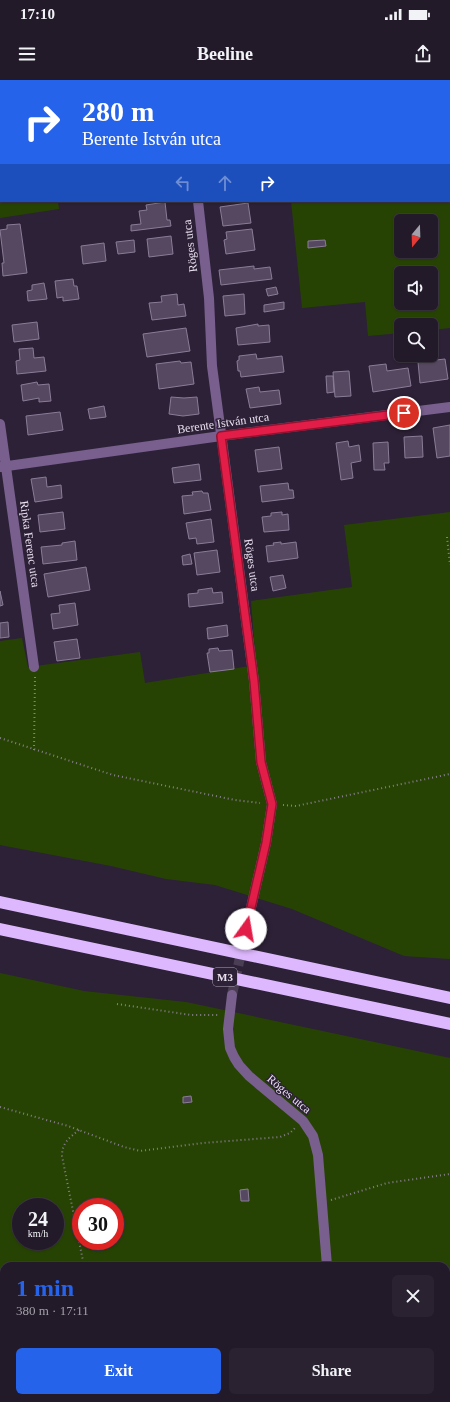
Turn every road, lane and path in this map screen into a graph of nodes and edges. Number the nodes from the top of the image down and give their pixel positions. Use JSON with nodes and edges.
{"nodes":[{"id":1,"x":198,"y":202,"type":"edge"},
{"id":2,"x":450,"y":407,"type":"edge"},
{"id":3,"x":0,"y":424,"type":"edge"},
{"id":4,"x":221,"y":436,"type":"junction"},
{"id":5,"x":3,"y":466,"type":"edge"},
{"id":6,"x":447,"y":537,"type":"dead end"},
{"id":7,"x":450,"y":565,"type":"edge"},
{"id":8,"x":34,"y":667,"type":"joint"},
{"id":9,"x":0,"y":738,"type":"edge"},
{"id":10,"x":34,"y":750,"type":"junction"},
{"id":11,"x":450,"y":774,"type":"edge"},
{"id":12,"x":272,"y":804,"type":"junction"},
{"id":13,"x":0,"y":902,"type":"edge"},
{"id":14,"x":0,"y":929,"type":"edge"},
{"id":15,"x":246,"y":929,"type":"tunnel mouth"},
{"id":16,"x":232,"y":995,"type":"tunnel mouth"},
{"id":17,"x":450,"y":998,"type":"edge"},
{"id":18,"x":117,"y":1004,"type":"dead end"},
{"id":19,"x":229,"y":1015,"type":"junction"},
{"id":20,"x":450,"y":1024,"type":"edge"},
{"id":21,"x":0,"y":1107,"type":"edge"},
{"id":22,"x":302,"y":1121,"type":"junction"},
{"id":23,"x":79,"y":1130,"type":"junction"},
{"id":24,"x":450,"y":1174,"type":"edge"},
{"id":25,"x":322,"y":1203,"type":"junction"},
{"id":26,"x":83,"y":1262,"type":"edge"},
{"id":27,"x":327,"y":1262,"type":"edge"}],
"edges":[{"from":1,"to":4,"type":"street","name":"Röges utca"},
{"from":2,"to":4,"type":"street","name":"Berente István utca"},
{"from":3,"to":5,"type":"street","name":"Ripka Ferenc utca"},
{"from":4,"to":5,"type":"street","name":"Berente István utca"},
{"from":4,"to":12,"type":"street","name":"Röges utca"},
{"from":5,"to":8,"type":"street","name":"Ripka Ferenc utca"},
{"from":6,"to":7,"type":"path"},
{"from":8,"to":10,"type":"path"},
{"from":9,"to":10,"type":"path"},
{"from":10,"to":12,"type":"path"},
{"from":11,"to":12,"type":"path"},
{"from":12,"to":15,"type":"street","name":"Röges utca"},
{"from":13,"to":17,"type":"highway","number":"M3"},
{"from":14,"to":20,"type":"highway","number":"M3"},
{"from":16,"to":19,"type":"street","name":"Röges utca"},
{"from":18,"to":19,"type":"path"},
{"from":19,"to":22,"type":"street","name":"Röges utca"},
{"from":21,"to":23,"type":"path"},
{"from":22,"to":23,"type":"path"},
{"from":22,"to":25,"type":"street","name":"Röges utca"},
{"from":23,"to":26,"type":"path"},
{"from":24,"to":25,"type":"path"},
{"from":25,"to":27,"type":"street","name":"Röges utca"}]}
